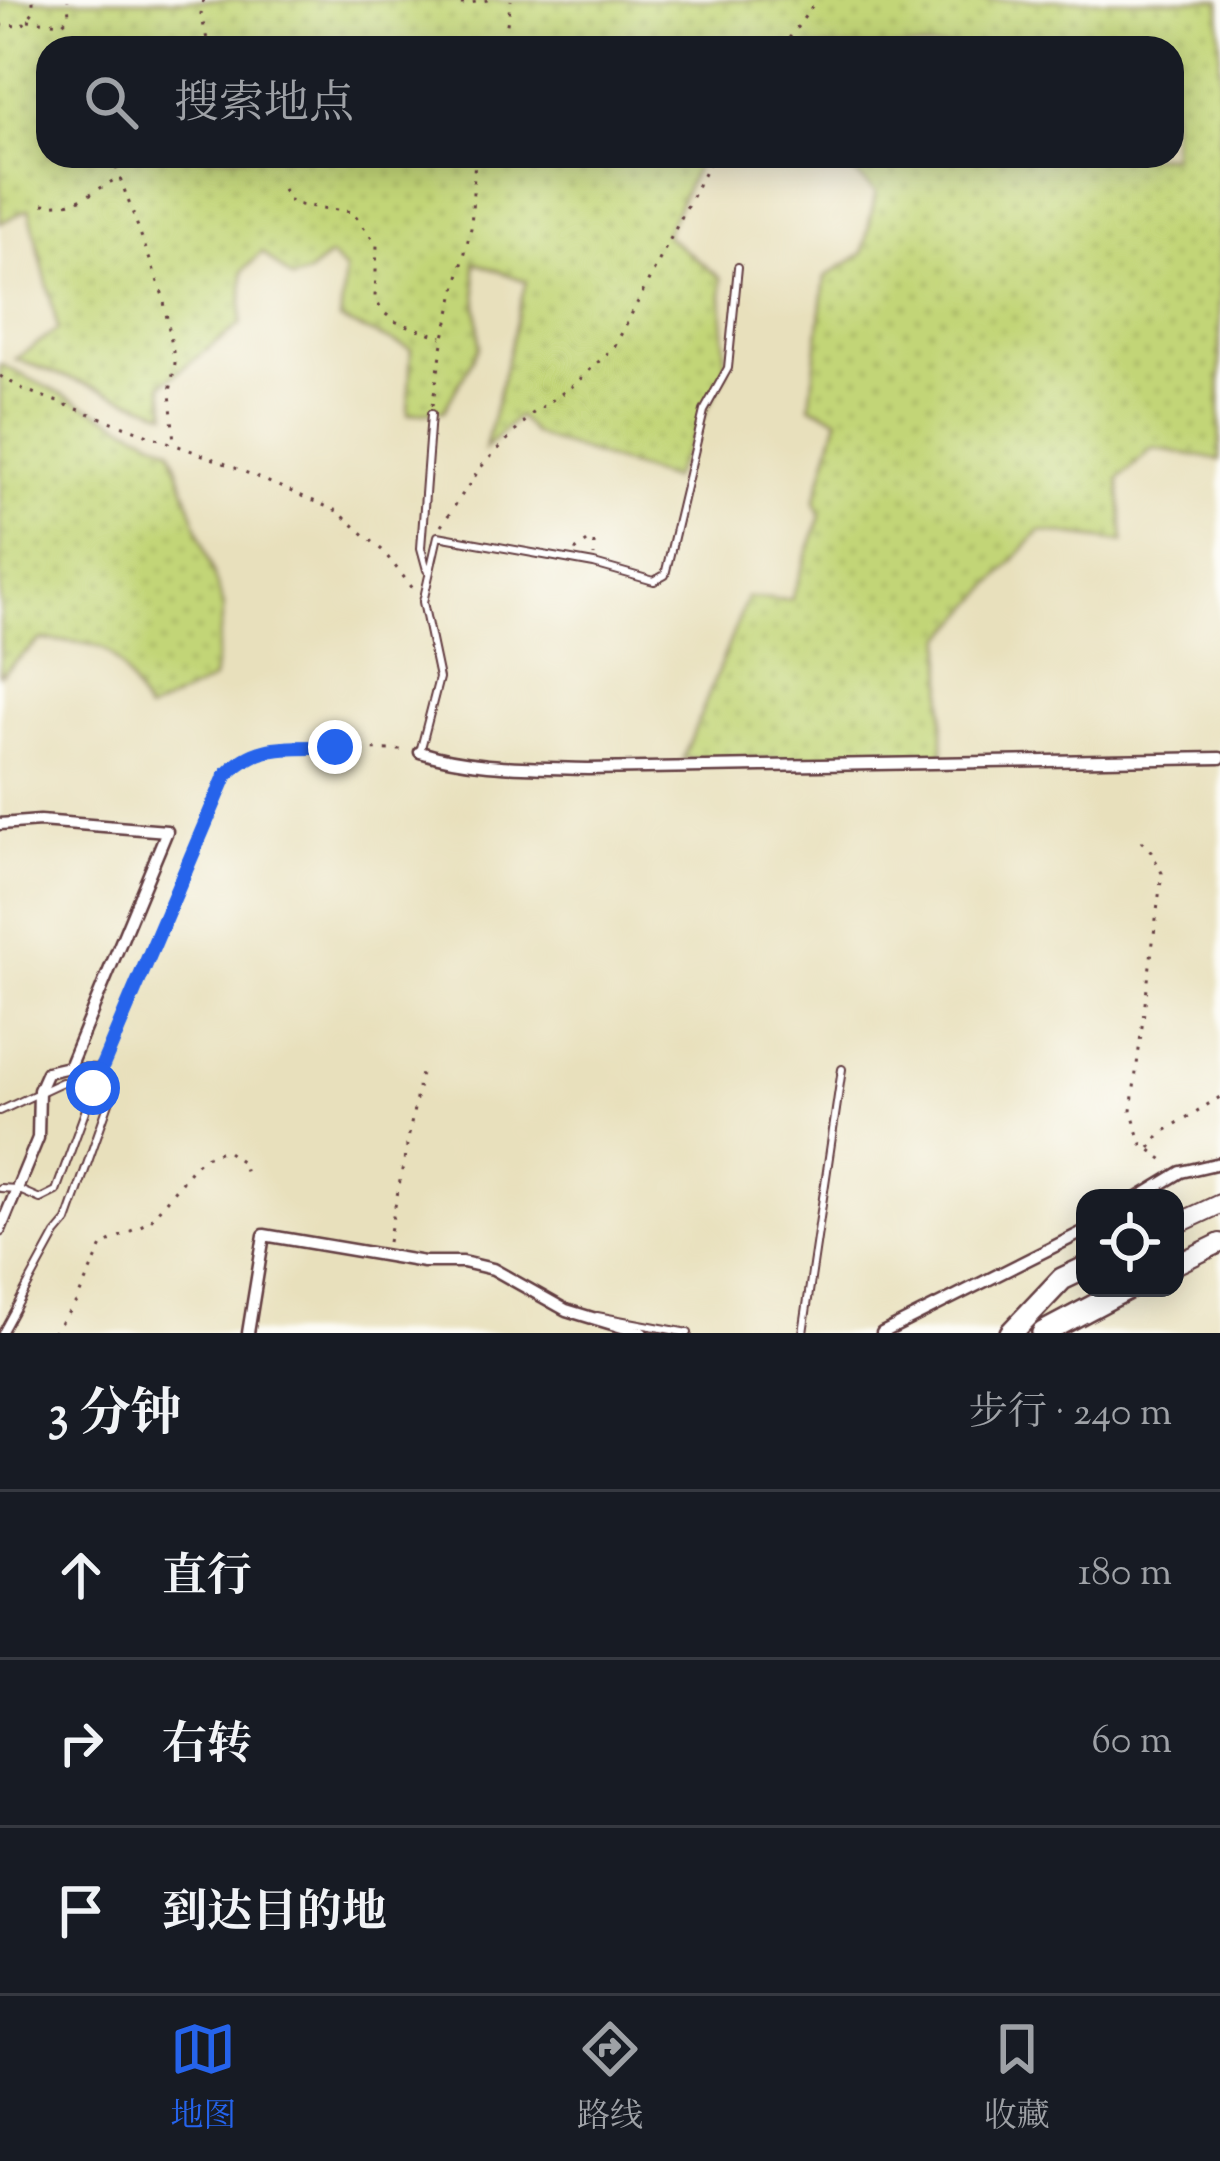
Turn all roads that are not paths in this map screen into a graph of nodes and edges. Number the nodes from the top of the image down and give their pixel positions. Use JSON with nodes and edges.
{"nodes":[{"id":1,"x":738,"y":267,"type":"dead end"},
{"id":2,"x":431,"y":414,"type":"road end"},
{"id":3,"x":428,"y":574,"type":"junction"},
{"id":4,"x":420,"y":752,"type":"joint"},
{"id":5,"x":1220,"y":758,"type":"edge"},
{"id":6,"x":0,"y":824,"type":"edge"},
{"id":7,"x":69,"y":1067,"type":"junction"},
{"id":8,"x":842,"y":1069,"type":"dead end"},
{"id":9,"x":93,"y":1088,"type":"junction"},
{"id":10,"x":39,"y":1090,"type":"junction"},
{"id":11,"x":0,"y":1111,"type":"edge"},
{"id":12,"x":1220,"y":1163,"type":"edge"},
{"id":13,"x":0,"y":1188,"type":"edge"},
{"id":14,"x":1153,"y":1189,"type":"edge"},
{"id":15,"x":17,"y":1190,"type":"junction"},
{"id":16,"x":1220,"y":1204,"type":"edge"},
{"id":17,"x":1184,"y":1222,"type":"edge"},
{"id":18,"x":0,"y":1230,"type":"edge"},
{"id":19,"x":1076,"y":1235,"type":"edge"},
{"id":20,"x":1220,"y":1243,"type":"edge"},
{"id":21,"x":1184,"y":1261,"type":"edge"},
{"id":22,"x":1076,"y":1272,"type":"edge"},
{"id":23,"x":1111,"y":1297,"type":"edge"},
{"id":24,"x":584,"y":1316,"type":"junction"},
{"id":25,"x":1051,"y":1329,"type":"edge"},
{"id":26,"x":882,"y":1332,"type":"edge"},
{"id":27,"x":2,"y":1333,"type":"edge"},
{"id":28,"x":248,"y":1333,"type":"edge"},
{"id":29,"x":642,"y":1333,"type":"edge"},
{"id":30,"x":688,"y":1333,"type":"edge"},
{"id":31,"x":803,"y":1333,"type":"edge"},
{"id":32,"x":1011,"y":1333,"type":"edge"}],
"edges":[{"from":1,"to":3,"type":"lane"},
{"from":2,"to":3,"type":"lane"},
{"from":3,"to":4,"type":"lane"},
{"from":4,"to":5,"type":"street"},
{"from":6,"to":7,"type":"street"},
{"from":7,"to":9,"type":"lane"},
{"from":7,"to":10,"type":"street"},
{"from":8,"to":31,"type":"lane"},
{"from":9,"to":10,"type":"lane"},
{"from":9,"to":15,"type":"lane"},
{"from":9,"to":27,"type":"lane"},
{"from":10,"to":11,"type":"lane"},
{"from":10,"to":15,"type":"street"},
{"from":12,"to":14,"type":"street"},
{"from":13,"to":15,"type":"lane"},
{"from":15,"to":18,"type":"street"},
{"from":16,"to":17,"type":"main road"},
{"from":19,"to":26,"type":"street"},
{"from":20,"to":21,"type":"main road"},
{"from":22,"to":32,"type":"highway"},
{"from":23,"to":25,"type":"highway"},
{"from":24,"to":28,"type":"street"},
{"from":24,"to":29,"type":"street"},
{"from":24,"to":30,"type":"lane"}]}
